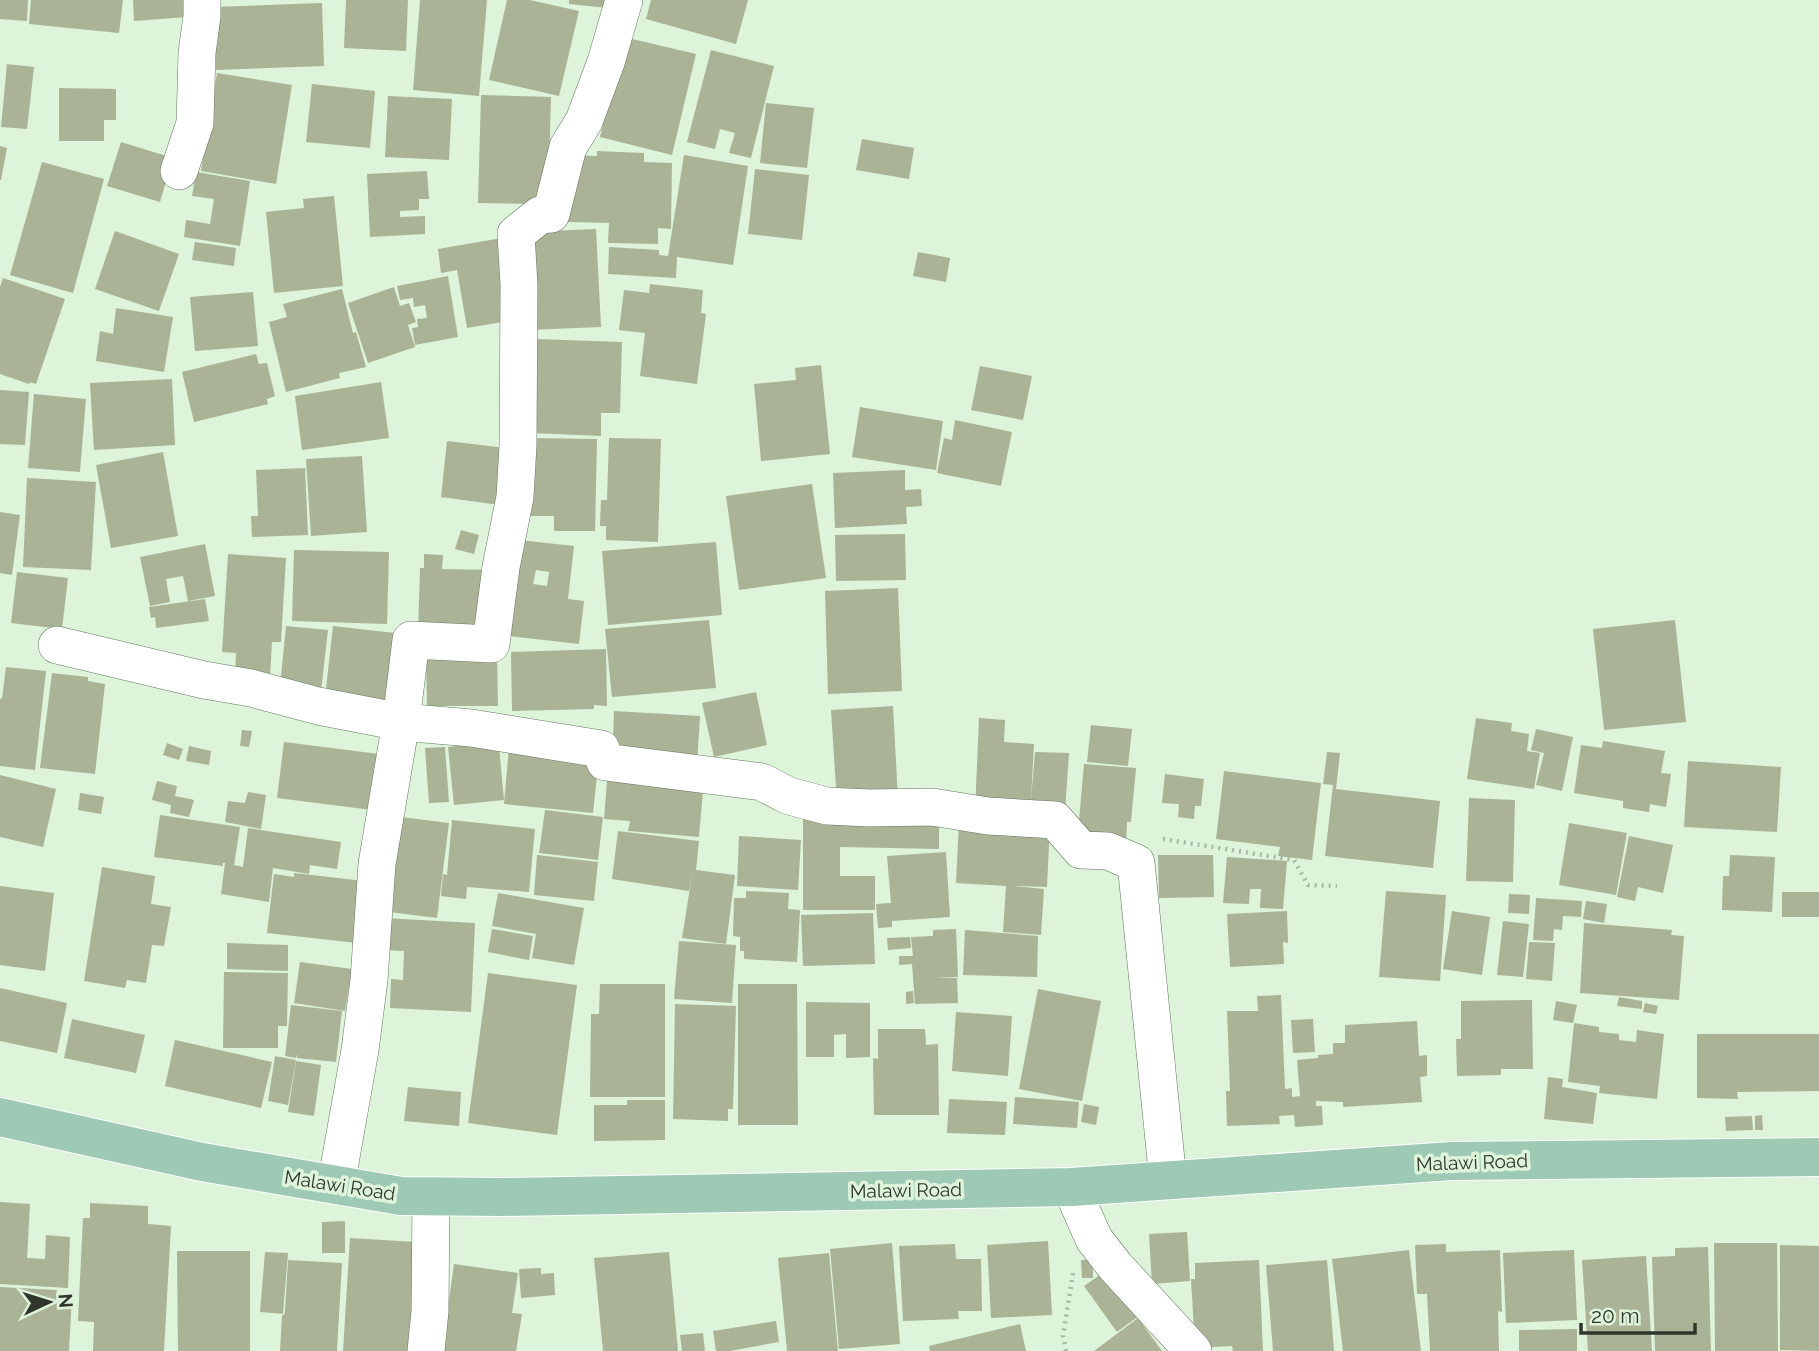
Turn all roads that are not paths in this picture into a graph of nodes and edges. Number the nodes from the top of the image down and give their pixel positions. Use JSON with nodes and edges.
{"nodes":[{"id":1,"x":202,"y":0,"type":"edge"},
{"id":2,"x":624,"y":0,"type":"edge"},
{"id":3,"x":179,"y":171,"type":"dead end"},
{"id":4,"x":57,"y":645,"type":"dead end"},
{"id":5,"x":401,"y":722,"type":"junction"},
{"id":6,"x":0,"y":1117,"type":"edge"},
{"id":7,"x":1819,"y":1157,"type":"edge"},
{"id":8,"x":1168,"y":1180,"type":"junction"},
{"id":9,"x":336,"y":1185,"type":"junction"},
{"id":10,"x":1071,"y":1186,"type":"junction"},
{"id":11,"x":431,"y":1196,"type":"junction"},
{"id":12,"x":426,"y":1351,"type":"edge"},
{"id":13,"x":1193,"y":1351,"type":"edge"}],
"edges":[{"from":1,"to":3,"type":"street"},
{"from":2,"to":5,"type":"street"},
{"from":4,"to":5,"type":"street"},
{"from":5,"to":8,"type":"street"},
{"from":5,"to":9,"type":"street"},
{"from":6,"to":9,"type":"main road","name":"Malawi Road"},
{"from":7,"to":8,"type":"main road","name":"Malawi Road"},
{"from":8,"to":10,"type":"main road","name":"Malawi Road"},
{"from":9,"to":11,"type":"main road","name":"Malawi Road"},
{"from":10,"to":11,"type":"main road","name":"Malawi Road"},
{"from":10,"to":13,"type":"street"},
{"from":11,"to":12,"type":"street"}]}
